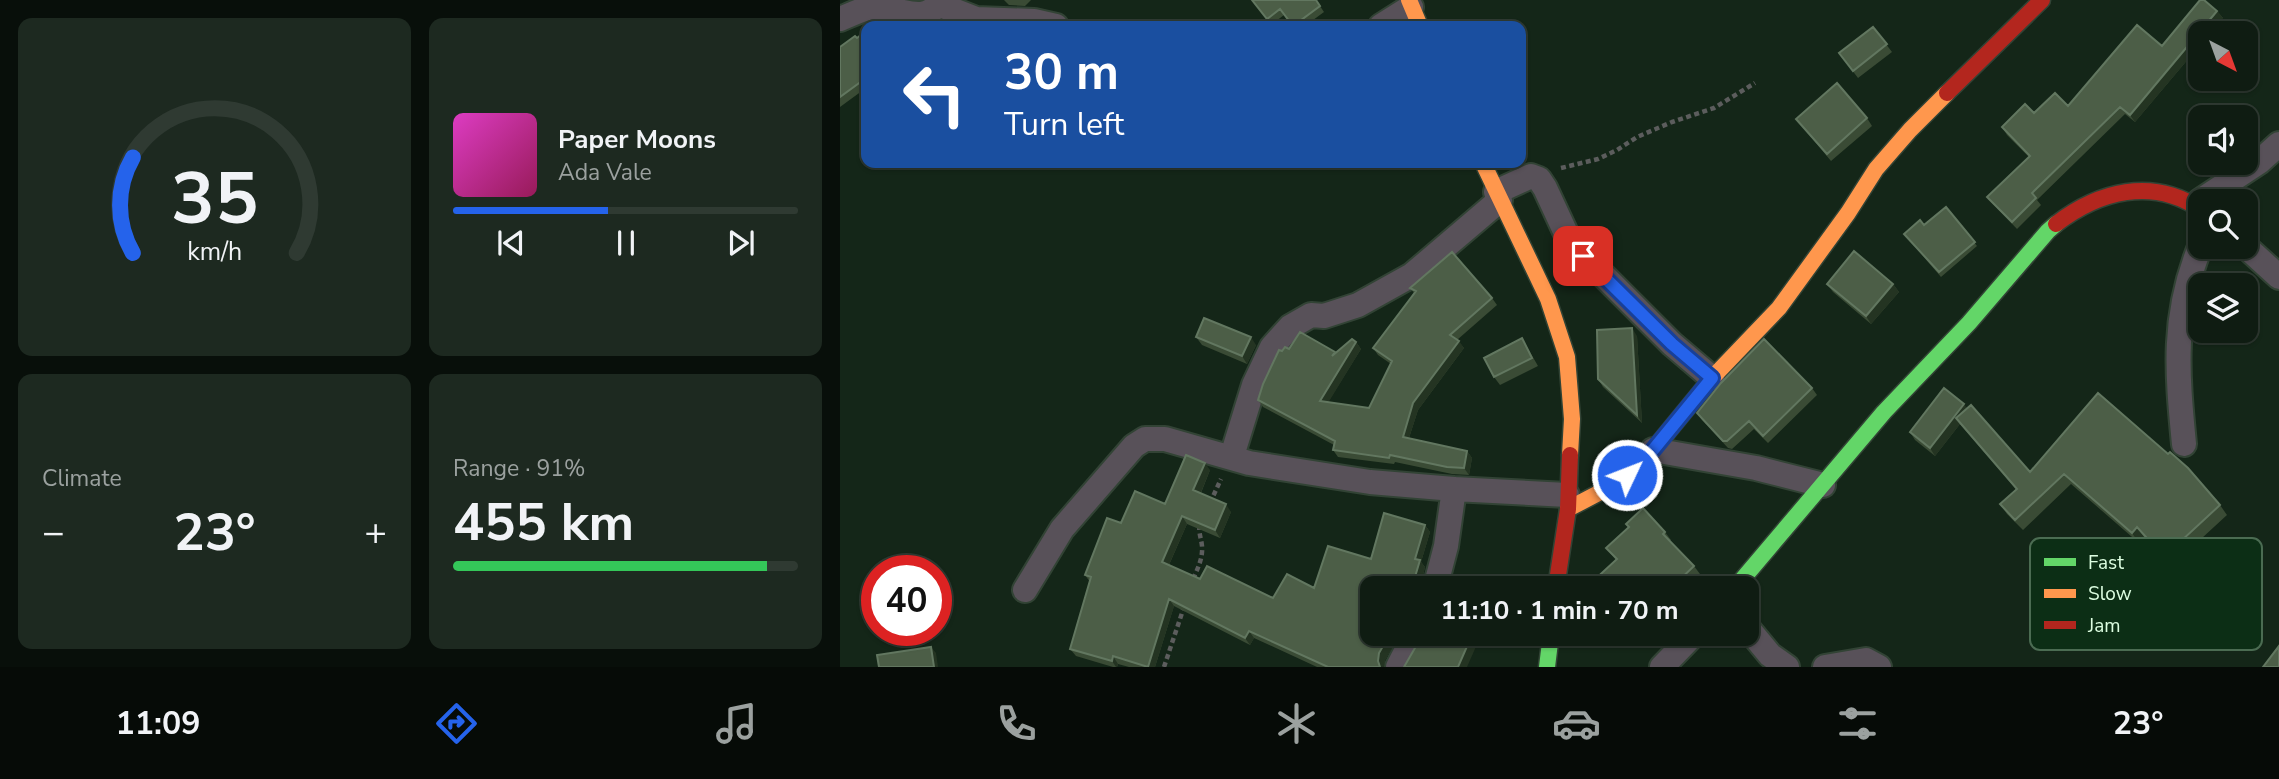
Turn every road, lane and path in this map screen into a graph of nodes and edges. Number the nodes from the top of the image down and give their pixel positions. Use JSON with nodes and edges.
{"nodes":[{"id":1,"x":2042,"y":0,"type":"edge"},
{"id":2,"x":939,"y":2,"type":"edge"},
{"id":3,"x":1414,"y":11,"type":"edge"},
{"id":4,"x":840,"y":19,"type":"edge"},
{"id":5,"x":1015,"y":21,"type":"edge"},
{"id":6,"x":1392,"y":21,"type":"edge"},
{"id":7,"x":1755,"y":83,"type":"dead end"},
{"id":8,"x":2279,"y":144,"type":"edge"},
{"id":9,"x":1485,"y":168,"type":"edge"},
{"id":10,"x":1539,"y":179,"type":"junction"},
{"id":11,"x":2220,"y":189,"type":"edge"},
{"id":12,"x":1498,"y":196,"type":"junction"},
{"id":13,"x":2188,"y":201,"type":"edge"},
{"id":14,"x":2258,"y":258,"type":"edge"},
{"id":15,"x":2195,"y":259,"type":"edge"},
{"id":16,"x":2279,"y":277,"type":"edge"},
{"id":17,"x":1712,"y":378,"type":"junction"},
{"id":18,"x":2184,"y":444,"type":"dead end"},
{"id":19,"x":1653,"y":450,"type":"junction"},
{"id":20,"x":1229,"y":456,"type":"junction"},
{"id":21,"x":1823,"y":485,"type":"junction"},
{"id":22,"x":1454,"y":489,"type":"junction"},
{"id":23,"x":1568,"y":502,"type":"junction"},
{"id":24,"x":1206,"y":510,"type":"edge"},
{"id":25,"x":1201,"y":518,"type":"edge"},
{"id":26,"x":1438,"y":576,"type":"edge"},
{"id":27,"x":1558,"y":576,"type":"edge"},
{"id":28,"x":1745,"y":576,"type":"edge"},
{"id":29,"x":1191,"y":585,"type":"edge"},
{"id":30,"x":1025,"y":590,"type":"dead end"},
{"id":31,"x":1187,"y":597,"type":"edge"},
{"id":32,"x":1759,"y":642,"type":"edge"},
{"id":33,"x":1409,"y":646,"type":"edge"},
{"id":34,"x":1549,"y":646,"type":"edge"},
{"id":35,"x":1682,"y":646,"type":"edge"},
{"id":36,"x":1164,"y":667,"type":"edge"},
{"id":37,"x":1398,"y":667,"type":"edge"},
{"id":38,"x":1547,"y":667,"type":"edge"},
{"id":39,"x":1662,"y":667,"type":"edge"},
{"id":40,"x":1787,"y":667,"type":"edge"},
{"id":41,"x":1825,"y":667,"type":"edge"},
{"id":42,"x":1879,"y":667,"type":"edge"}],
"edges":[{"from":1,"to":17,"type":"street"},
{"from":2,"to":4,"type":"street"},
{"from":2,"to":5,"type":"street"},
{"from":3,"to":6,"type":"street"},
{"from":7,"to":10,"type":"path"},
{"from":8,"to":11,"type":"street"},
{"from":9,"to":12,"type":"street"},
{"from":10,"to":12,"type":"street"},
{"from":10,"to":17,"type":"street"},
{"from":12,"to":20,"type":"street"},
{"from":12,"to":23,"type":"street"},
{"from":13,"to":21,"type":"street"},
{"from":14,"to":16,"type":"street"},
{"from":15,"to":18,"type":"street"},
{"from":17,"to":19,"type":"street"},
{"from":19,"to":21,"type":"street"},
{"from":19,"to":23,"type":"street"},
{"from":20,"to":22,"type":"street"},
{"from":20,"to":24,"type":"path"},
{"from":20,"to":30,"type":"street"},
{"from":21,"to":28,"type":"street"},
{"from":22,"to":23,"type":"street"},
{"from":22,"to":26,"type":"street"},
{"from":23,"to":27,"type":"street"},
{"from":25,"to":29,"type":"path"},
{"from":31,"to":36,"type":"path"},
{"from":32,"to":40,"type":"street"},
{"from":33,"to":37,"type":"street"},
{"from":34,"to":38,"type":"street"},
{"from":35,"to":39,"type":"street"},
{"from":41,"to":42,"type":"street"}]}
